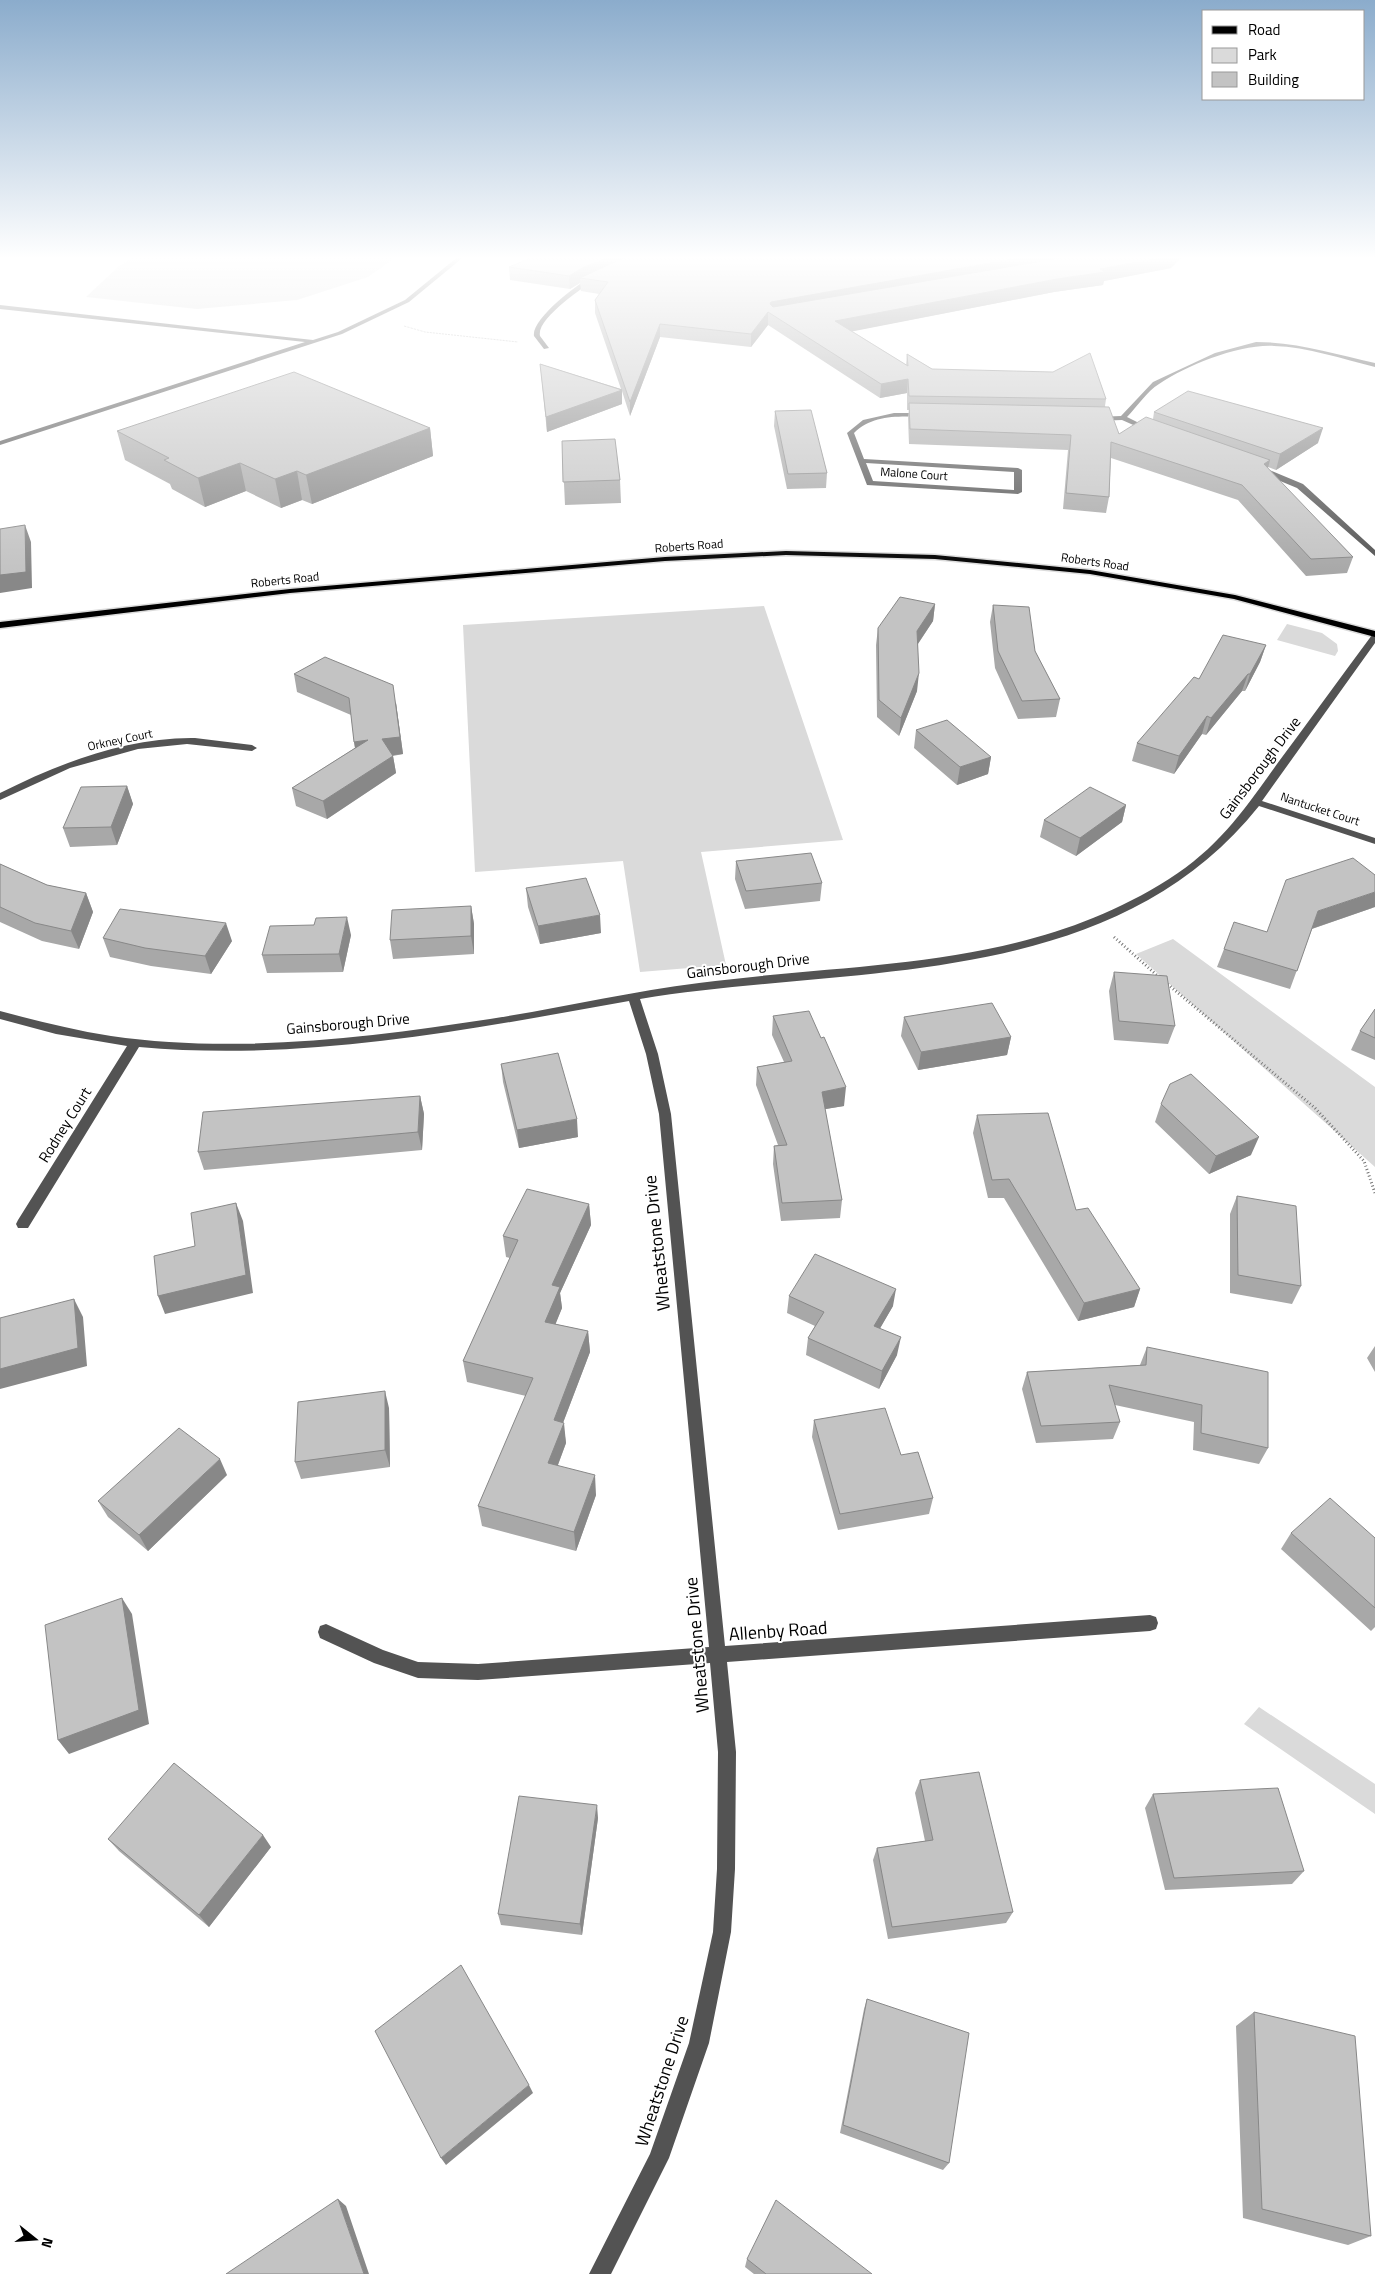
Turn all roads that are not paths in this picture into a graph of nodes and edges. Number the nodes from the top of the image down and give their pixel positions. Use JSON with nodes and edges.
{"nodes":[{"id":1,"x":257,"y":361,"type":"edge"},
{"id":2,"x":1203,"y":361,"type":"edge"},
{"id":3,"x":1359,"y":361,"type":"edge"},
{"id":4,"x":1375,"y":365,"type":"edge"},
{"id":5,"x":935,"y":415,"type":"edge"},
{"id":6,"x":1123,"y":418,"type":"junction"},
{"id":7,"x":1091,"y":419,"type":"edge"},
{"id":8,"x":1158,"y":434,"type":"edge"},
{"id":9,"x":0,"y":443,"type":"edge"},
{"id":10,"x":862,"y":461,"type":"junction"},
{"id":11,"x":1249,"y":465,"type":"edge"},
{"id":12,"x":1375,"y":554,"type":"edge"},
{"id":13,"x":0,"y":625,"type":"edge"},
{"id":14,"x":1375,"y":636,"type":"edge"},
{"id":15,"x":252,"y":748,"type":"dead end"},
{"id":16,"x":0,"y":797,"type":"edge"},
{"id":17,"x":1256,"y":802,"type":"junction"},
{"id":18,"x":1375,"y":841,"type":"edge"},
{"id":19,"x":633,"y":996,"type":"junction"},
{"id":20,"x":0,"y":1015,"type":"edge"},
{"id":21,"x":135,"y":1044,"type":"junction"},
{"id":22,"x":23,"y":1224,"type":"dead end"},
{"id":23,"x":1150,"y":1623,"type":"dead end"},
{"id":24,"x":326,"y":1632,"type":"dead end"},
{"id":25,"x":716,"y":1656,"type":"junction"},
{"id":26,"x":600,"y":2274,"type":"edge"}],
"edges":[{"from":1,"to":9,"type":"street"},
{"from":2,"to":6,"type":"street"},
{"from":3,"to":4,"type":"street"},
{"from":5,"to":10,"type":"street","name":"Malone Court"},
{"from":6,"to":7,"type":"street"},
{"from":6,"to":8,"type":"street"},
{"from":10,"to":10,"type":"street","name":"Malone Court"},
{"from":11,"to":12,"type":"street"},
{"from":13,"to":14,"type":"main road","name":"Roberts Road"},
{"from":14,"to":17,"type":"street","name":"Gainsborough Drive"},
{"from":15,"to":16,"type":"street","name":"Orkney Court"},
{"from":17,"to":18,"type":"street","name":"Nantucket Court"},
{"from":17,"to":19,"type":"street","name":"Gainsborough Drive"},
{"from":19,"to":21,"type":"street","name":"Gainsborough Drive"},
{"from":19,"to":25,"type":"street","name":"Wheatstone Drive"},
{"from":20,"to":21,"type":"street","name":"Gainsborough Drive"},
{"from":21,"to":22,"type":"street","name":"Rodney Court"},
{"from":23,"to":25,"type":"street","name":"Allenby Road"},
{"from":24,"to":25,"type":"street","name":"Allenby Road"},
{"from":25,"to":26,"type":"street","name":"Wheatstone Drive"}]}
